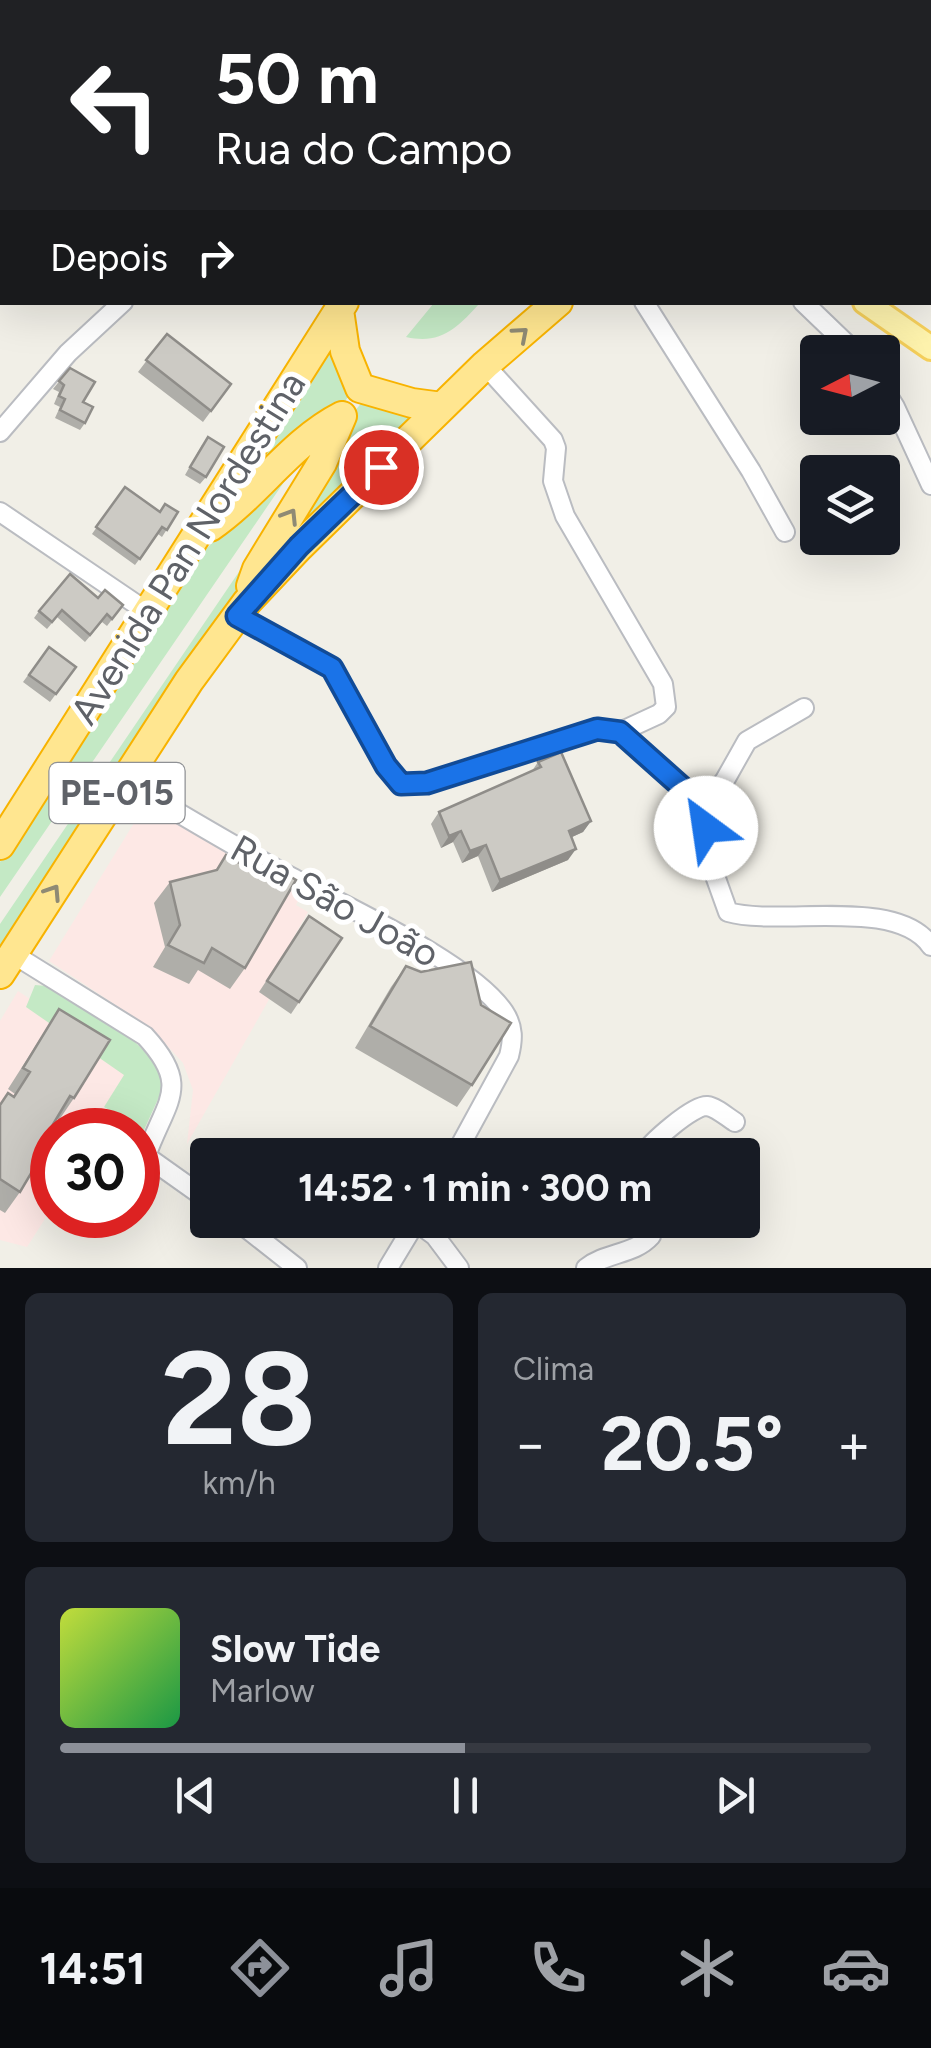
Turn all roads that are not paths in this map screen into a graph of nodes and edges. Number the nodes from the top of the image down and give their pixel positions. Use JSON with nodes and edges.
{"nodes":[{"id":1,"x":120,"y":305,"type":"edge"},
{"id":2,"x":555,"y":305,"type":"edge"},
{"id":3,"x":646,"y":305,"type":"edge"},
{"id":4,"x":807,"y":305,"type":"edge"},
{"id":5,"x":869,"y":305,"type":"edge"},
{"id":6,"x":341,"y":306,"type":"edge"},
{"id":7,"x":838,"y":335,"type":"edge"},
{"id":8,"x":931,"y":348,"type":"edge"},
{"id":9,"x":485,"y":365,"type":"junction"},
{"id":10,"x":442,"y":407,"type":"junction"},
{"id":11,"x":900,"y":415,"type":"edge"},
{"id":12,"x":0,"y":432,"type":"edge"},
{"id":13,"x":931,"y":485,"type":"edge"},
{"id":14,"x":0,"y":512,"type":"edge"},
{"id":15,"x":785,"y":532,"type":"dead end"},
{"id":16,"x":198,"y":536,"type":"junction"},
{"id":17,"x":242,"y":609,"type":"junction"},
{"id":18,"x":149,"y":613,"type":"junction"},
{"id":19,"x":804,"y":708,"type":"dead end"},
{"id":20,"x":620,"y":732,"type":"junction"},
{"id":21,"x":124,"y":781,"type":"junction"},
{"id":22,"x":703,"y":806,"type":"junction"},
{"id":23,"x":0,"y":844,"type":"edge"},
{"id":24,"x":931,"y":946,"type":"edge"},
{"id":25,"x":6,"y":964,"type":"edge"},
{"id":26,"x":160,"y":1120,"type":"edge"},
{"id":27,"x":735,"y":1122,"type":"dead end"},
{"id":28,"x":464,"y":1138,"type":"edge"},
{"id":29,"x":658,"y":1138,"type":"edge"},
{"id":30,"x":160,"y":1166,"type":"edge"},
{"id":31,"x":190,"y":1187,"type":"edge"},
{"id":32,"x":259,"y":1238,"type":"edge"},
{"id":33,"x":406,"y":1238,"type":"edge"},
{"id":34,"x":437,"y":1238,"type":"edge"},
{"id":35,"x":649,"y":1238,"type":"edge"},
{"id":36,"x":297,"y":1268,"type":"edge"},
{"id":37,"x":388,"y":1268,"type":"edge"},
{"id":38,"x":459,"y":1268,"type":"edge"},
{"id":39,"x":586,"y":1268,"type":"edge"}],
"edges":[{"from":1,"to":12,"type":"street"},
{"from":9,"to":2,"type":"highway","name":"Avenida Pan Nordestina","number":"PE-015","one_way":true},
{"from":3,"to":15,"type":"street"},
{"from":4,"to":7,"type":"street"},
{"from":5,"to":8,"type":"main road"},
{"from":6,"to":10,"type":"highway"},
{"from":6,"to":16,"type":"highway","name":"Avenida Pan Nordestina","number":"PE-015"},
{"from":9,"to":10,"type":"highway","name":"Avenida Pan Nordestina","number":"PE-015"},
{"from":9,"to":20,"type":"street"},
{"from":10,"to":17,"type":"highway","name":"Avenida Pan Nordestina","number":"PE-015"},
{"from":11,"to":13,"type":"street"},
{"from":14,"to":18,"type":"street"},
{"from":17,"to":16,"type":"highway","one_way":true},
{"from":16,"to":18,"type":"highway","name":"Avenida Pan Nordestina","number":"PE-015"},
{"from":17,"to":20,"type":"street"},
{"from":17,"to":21,"type":"highway","name":"Avenida Pan Nordestina","number":"PE-015"},
{"from":18,"to":23,"type":"highway","name":"Avenida Pan Nordestina","number":"PE-015"},
{"from":19,"to":22,"type":"street"},
{"from":20,"to":22,"type":"street"},
{"from":25,"to":21,"type":"highway","name":"Avenida Pan Nordestina","number":"PE-015","one_way":true},
{"from":21,"to":28,"type":"street","name":"Rua São João"},
{"from":22,"to":24,"type":"street"},
{"from":25,"to":26,"type":"street"},
{"from":27,"to":29,"type":"street"},
{"from":30,"to":31,"type":"street"},
{"from":32,"to":36,"type":"street"},
{"from":33,"to":37,"type":"street"},
{"from":34,"to":38,"type":"street"},
{"from":35,"to":39,"type":"street"}]}
